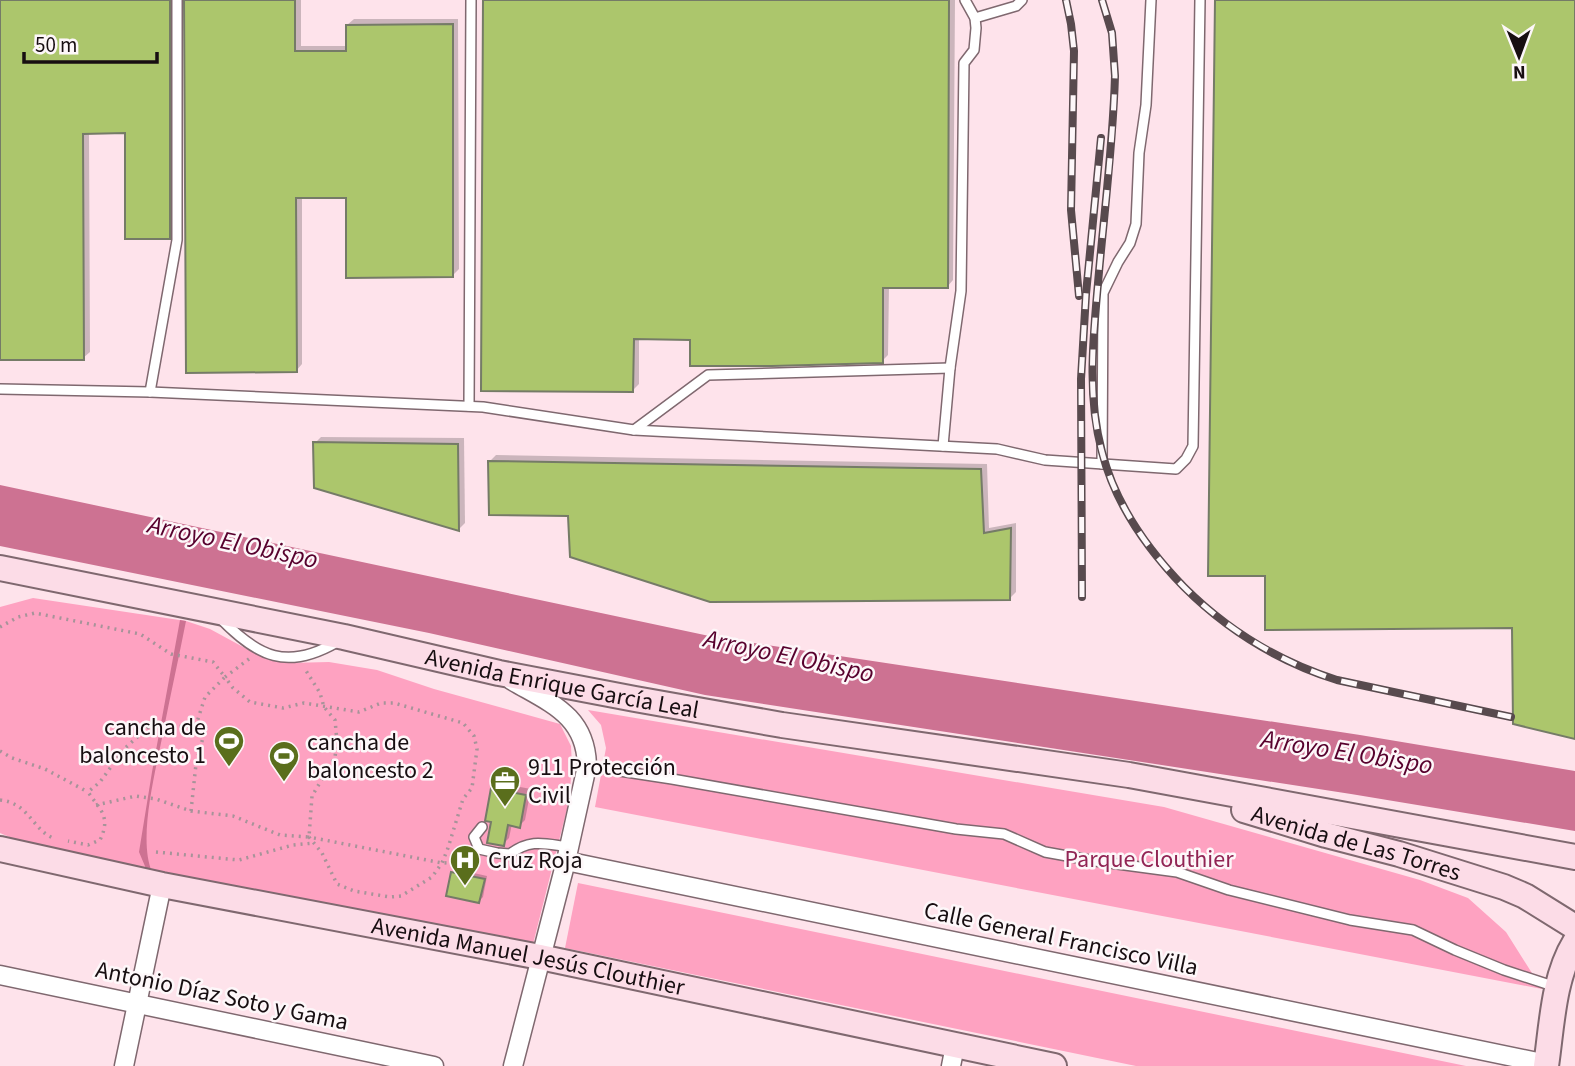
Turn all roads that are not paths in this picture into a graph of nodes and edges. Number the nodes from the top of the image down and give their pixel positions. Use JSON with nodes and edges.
{"nodes":[{"id":1,"x":177,"y":0,"type":"edge"},
{"id":2,"x":471,"y":0,"type":"edge"},
{"id":3,"x":965,"y":0,"type":"edge"},
{"id":4,"x":1022,"y":0,"type":"edge"},
{"id":5,"x":1151,"y":0,"type":"edge"},
{"id":6,"x":1200,"y":0,"type":"edge"},
{"id":7,"x":975,"y":18,"type":"junction"},
{"id":8,"x":950,"y":368,"type":"junction"},
{"id":9,"x":0,"y":389,"type":"edge"},
{"id":10,"x":150,"y":392,"type":"junction"},
{"id":11,"x":469,"y":406,"type":"junction"},
{"id":12,"x":634,"y":430,"type":"junction"},
{"id":13,"x":943,"y":446,"type":"junction"},
{"id":14,"x":1102,"y":464,"type":"junction"},
{"id":15,"x":0,"y":568,"type":"edge"},
{"id":16,"x":36,"y":575,"type":"junction"},
{"id":17,"x":0,"y":583,"type":"edge"},
{"id":18,"x":214,"y":612,"type":"junction"},
{"id":19,"x":344,"y":637,"type":"junction"},
{"id":20,"x":499,"y":673,"type":"junction"},
{"id":21,"x":587,"y":766,"type":"junction"},
{"id":22,"x":1129,"y":775,"type":"junction"},
{"id":23,"x":482,"y":827,"type":"dead end"},
{"id":24,"x":2,"y":847,"type":"edge"},
{"id":25,"x":568,"y":854,"type":"junction"},
{"id":26,"x":1575,"y":857,"type":"edge"},
{"id":27,"x":162,"y":885,"type":"junction"},
{"id":28,"x":1575,"y":927,"type":"edge"},
{"id":29,"x":1575,"y":942,"type":"edge"},
{"id":30,"x":540,"y":957,"type":"junction"},
{"id":31,"x":0,"y":975,"type":"edge"},
{"id":32,"x":1558,"y":987,"type":"junction"},
{"id":33,"x":137,"y":1003,"type":"junction"},
{"id":34,"x":953,"y":1056,"type":"edge"},
{"id":35,"x":1546,"y":1065,"type":"edge"},
{"id":36,"x":124,"y":1066,"type":"edge"},
{"id":37,"x":435,"y":1066,"type":"edge"},
{"id":38,"x":513,"y":1066,"type":"edge"},
{"id":39,"x":1054,"y":1066,"type":"edge"}],
"edges":[{"from":1,"to":10,"type":"lane"},
{"from":2,"to":11,"type":"lane"},
{"from":3,"to":7,"type":"lane"},
{"from":4,"to":7,"type":"lane"},
{"from":5,"to":14,"type":"lane"},
{"from":6,"to":14,"type":"lane"},
{"from":7,"to":8,"type":"lane"},
{"from":8,"to":12,"type":"lane"},
{"from":8,"to":13,"type":"lane"},
{"from":9,"to":10,"type":"lane"},
{"from":10,"to":11,"type":"lane"},
{"from":11,"to":12,"type":"lane"},
{"from":12,"to":13,"type":"lane"},
{"from":13,"to":14,"type":"lane"},
{"from":15,"to":16,"type":"street","name":"Avenida Enrique García Leal"},
{"from":16,"to":17,"type":"street"},
{"from":16,"to":18,"type":"street","name":"Avenida Enrique García Leal"},
{"from":18,"to":19,"type":"street","name":"Avenida Enrique García Leal"},
{"from":18,"to":19,"type":"lane"},
{"from":19,"to":20,"type":"street","name":"Avenida Enrique García Leal"},
{"from":20,"to":21,"type":"street"},
{"from":20,"to":22,"type":"street","name":"Avenida Enrique García Leal"},
{"from":21,"to":25,"type":"street"},
{"from":21,"to":32,"type":"lane"},
{"from":22,"to":26,"type":"street"},
{"from":22,"to":28,"type":"street","name":"Avenida de Las Torres"},
{"from":23,"to":25,"type":"lane"},
{"from":24,"to":27,"type":"street","name":"Avenida Manuel Jesús Clouthier"},
{"from":25,"to":30,"type":"street"},
{"from":25,"to":35,"type":"street","name":"Calle General Francisco Villa"},
{"from":27,"to":30,"type":"street","name":"Avenida Manuel Jesús Clouthier"},
{"from":27,"to":33,"type":"street"},
{"from":29,"to":32,"type":"street"},
{"from":30,"to":34,"type":"street","name":"Avenida Manuel Jesús Clouthier"},
{"from":30,"to":38,"type":"street"},
{"from":31,"to":33,"type":"street","name":"Antonio Díaz Soto y Gama"},
{"from":32,"to":35,"type":"street"},
{"from":33,"to":36,"type":"street"},
{"from":33,"to":37,"type":"street","name":"Antonio Díaz Soto y Gama"},
{"from":34,"to":39,"type":"street","name":"Avenida Manuel Jesús Clouthier"}]}
